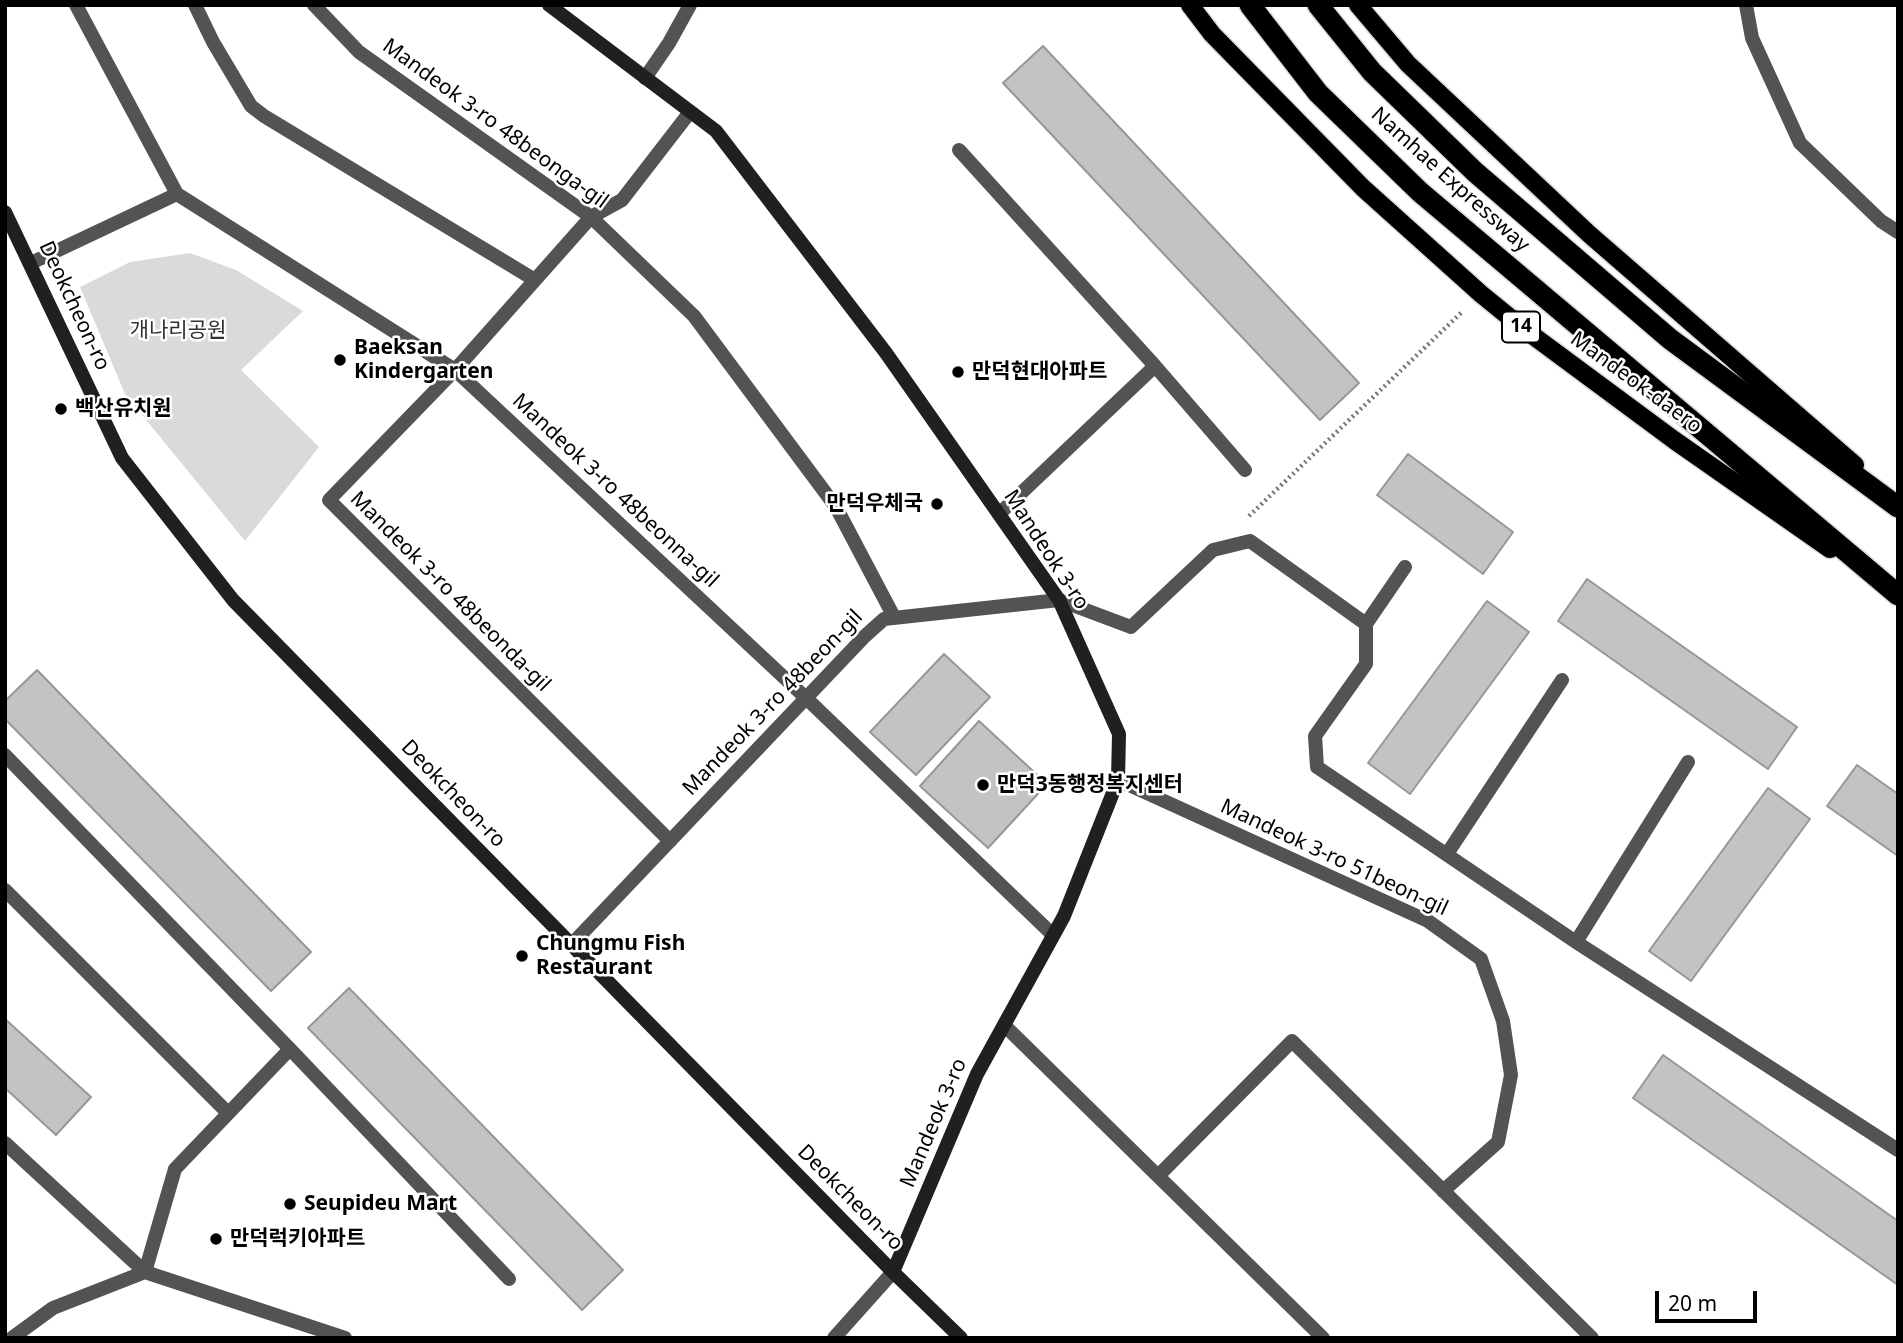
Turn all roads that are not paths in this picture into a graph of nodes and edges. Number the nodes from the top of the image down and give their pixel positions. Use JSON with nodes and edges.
{"nodes":[{"id":1,"x":75,"y":5,"type":"edge"},
{"id":2,"x":195,"y":5,"type":"edge"},
{"id":3,"x":314,"y":5,"type":"edge"},
{"id":4,"x":549,"y":5,"type":"edge"},
{"id":5,"x":690,"y":5,"type":"edge"},
{"id":6,"x":1189,"y":5,"type":"edge"},
{"id":7,"x":1250,"y":5,"type":"edge"},
{"id":8,"x":1318,"y":5,"type":"edge"},
{"id":9,"x":1359,"y":5,"type":"edge"},
{"id":10,"x":1746,"y":5,"type":"edge"},
{"id":11,"x":645,"y":78,"type":"junction"},
{"id":12,"x":690,"y":112,"type":"junction"},
{"id":13,"x":959,"y":150,"type":"dead end"},
{"id":14,"x":177,"y":194,"type":"junction"},
{"id":15,"x":5,"y":212,"type":"edge"},
{"id":16,"x":591,"y":217,"type":"junction"},
{"id":17,"x":1898,"y":232,"type":"edge"},
{"id":18,"x":31,"y":263,"type":"junction"},
{"id":19,"x":535,"y":280,"type":"junction"},
{"id":20,"x":1155,"y":366,"type":"junction"},
{"id":21,"x":455,"y":370,"type":"junction"},
{"id":22,"x":1245,"y":470,"type":"dead end"},
{"id":23,"x":1898,"y":504,"type":"edge"},
{"id":24,"x":999,"y":514,"type":"junction"},
{"id":25,"x":1405,"y":567,"type":"dead end"},
{"id":26,"x":1898,"y":595,"type":"edge"},
{"id":27,"x":1059,"y":600,"type":"junction"},
{"id":28,"x":894,"y":617,"type":"junction"},
{"id":29,"x":1366,"y":624,"type":"junction"},
{"id":30,"x":1562,"y":680,"type":"dead end"},
{"id":31,"x":806,"y":698,"type":"junction"},
{"id":32,"x":5,"y":755,"type":"edge"},
{"id":33,"x":1688,"y":762,"type":"dead end"},
{"id":34,"x":1118,"y":780,"type":"junction"},
{"id":35,"x":670,"y":841,"type":"junction"},
{"id":36,"x":1447,"y":855,"type":"junction"},
{"id":37,"x":5,"y":890,"type":"edge"},
{"id":38,"x":1053,"y":935,"type":"junction"},
{"id":39,"x":1576,"y":942,"type":"junction"},
{"id":40,"x":571,"y":945,"type":"junction"},
{"id":41,"x":1003,"y":1025,"type":"junction"},
{"id":42,"x":290,"y":1049,"type":"junction"},
{"id":43,"x":228,"y":1112,"type":"junction"},
{"id":44,"x":5,"y":1143,"type":"edge"},
{"id":45,"x":1898,"y":1150,"type":"edge"},
{"id":46,"x":1158,"y":1176,"type":"junction"},
{"id":47,"x":1444,"y":1191,"type":"junction"},
{"id":48,"x":145,"y":1272,"type":"junction"},
{"id":49,"x":894,"y":1272,"type":"junction"},
{"id":50,"x":509,"y":1279,"type":"dead end"},
{"id":51,"x":12,"y":1338,"type":"edge"},
{"id":52,"x":345,"y":1338,"type":"edge"},
{"id":53,"x":834,"y":1338,"type":"edge"},
{"id":54,"x":961,"y":1338,"type":"edge"},
{"id":55,"x":1323,"y":1338,"type":"edge"},
{"id":56,"x":1592,"y":1338,"type":"edge"}],
"edges":[{"from":1,"to":14,"type":"street","name":"Mandeok 3-ro 48beonna-gil"},
{"from":2,"to":19,"type":"street"},
{"from":3,"to":16,"type":"street","name":"Mandeok 3-ro 48beonga-gil"},
{"from":4,"to":11,"type":"main road","name":"Mandeok 3-ro"},
{"from":5,"to":11,"type":"street"},
{"from":6,"to":26,"type":"main road","name":"Mandeok-daero","number":"14"},
{"from":7,"to":26,"type":"highway","name":"Namhae Expressway"},
{"from":8,"to":23,"type":"highway","name":"Namhae Expressway"},
{"from":9,"to":23,"type":"main road"},
{"from":10,"to":17,"type":"street"},
{"from":11,"to":12,"type":"main road","name":"Mandeok 3-ro"},
{"from":12,"to":16,"type":"street"},
{"from":12,"to":24,"type":"main road","name":"Mandeok 3-ro"},
{"from":13,"to":20,"type":"street"},
{"from":14,"to":18,"type":"street"},
{"from":14,"to":21,"type":"street","name":"Mandeok 3-ro 48beonna-gil"},
{"from":15,"to":18,"type":"main road","name":"Deokcheon-ro"},
{"from":16,"to":19,"type":"street"},
{"from":16,"to":28,"type":"street","name":"Mandeok 3-ro 48beonga-gil"},
{"from":18,"to":40,"type":"main road","name":"Deokcheon-ro"},
{"from":19,"to":21,"type":"street"},
{"from":20,"to":22,"type":"street"},
{"from":20,"to":24,"type":"street"},
{"from":21,"to":31,"type":"street","name":"Mandeok 3-ro 48beonna-gil"},
{"from":21,"to":35,"type":"street","name":"Mandeok 3-ro 48beonda-gil"},
{"from":24,"to":27,"type":"main road","name":"Mandeok 3-ro"},
{"from":25,"to":29,"type":"street"},
{"from":27,"to":28,"type":"street","name":"Mandeok 3-ro 48beon-gil"},
{"from":27,"to":29,"type":"street"},
{"from":27,"to":34,"type":"main road","name":"Mandeok 3-ro"},
{"from":28,"to":31,"type":"street","name":"Mandeok 3-ro 48beon-gil"},
{"from":29,"to":36,"type":"street"},
{"from":30,"to":36,"type":"street"},
{"from":31,"to":35,"type":"street","name":"Mandeok 3-ro 48beon-gil"},
{"from":31,"to":38,"type":"street","name":"Mandeok 3-ro 48beonna-gil"},
{"from":32,"to":42,"type":"street"},
{"from":33,"to":39,"type":"street"},
{"from":34,"to":38,"type":"main road","name":"Mandeok 3-ro"},
{"from":34,"to":47,"type":"street","name":"Mandeok 3-ro 51beon-gil"},
{"from":35,"to":40,"type":"street","name":"Mandeok 3-ro 48beon-gil"},
{"from":36,"to":39,"type":"street"},
{"from":37,"to":43,"type":"street"},
{"from":38,"to":41,"type":"main road","name":"Mandeok 3-ro"},
{"from":39,"to":45,"type":"street"},
{"from":40,"to":49,"type":"main road","name":"Deokcheon-ro"},
{"from":41,"to":46,"type":"street"},
{"from":41,"to":49,"type":"main road","name":"Mandeok 3-ro"},
{"from":42,"to":43,"type":"street"},
{"from":42,"to":50,"type":"street"},
{"from":43,"to":48,"type":"street"},
{"from":44,"to":48,"type":"street"},
{"from":46,"to":47,"type":"street"},
{"from":46,"to":55,"type":"street"},
{"from":47,"to":56,"type":"street"},
{"from":48,"to":51,"type":"street"},
{"from":48,"to":52,"type":"street"},
{"from":49,"to":53,"type":"street"},
{"from":49,"to":54,"type":"main road","name":"Deokcheon-ro"}]}
